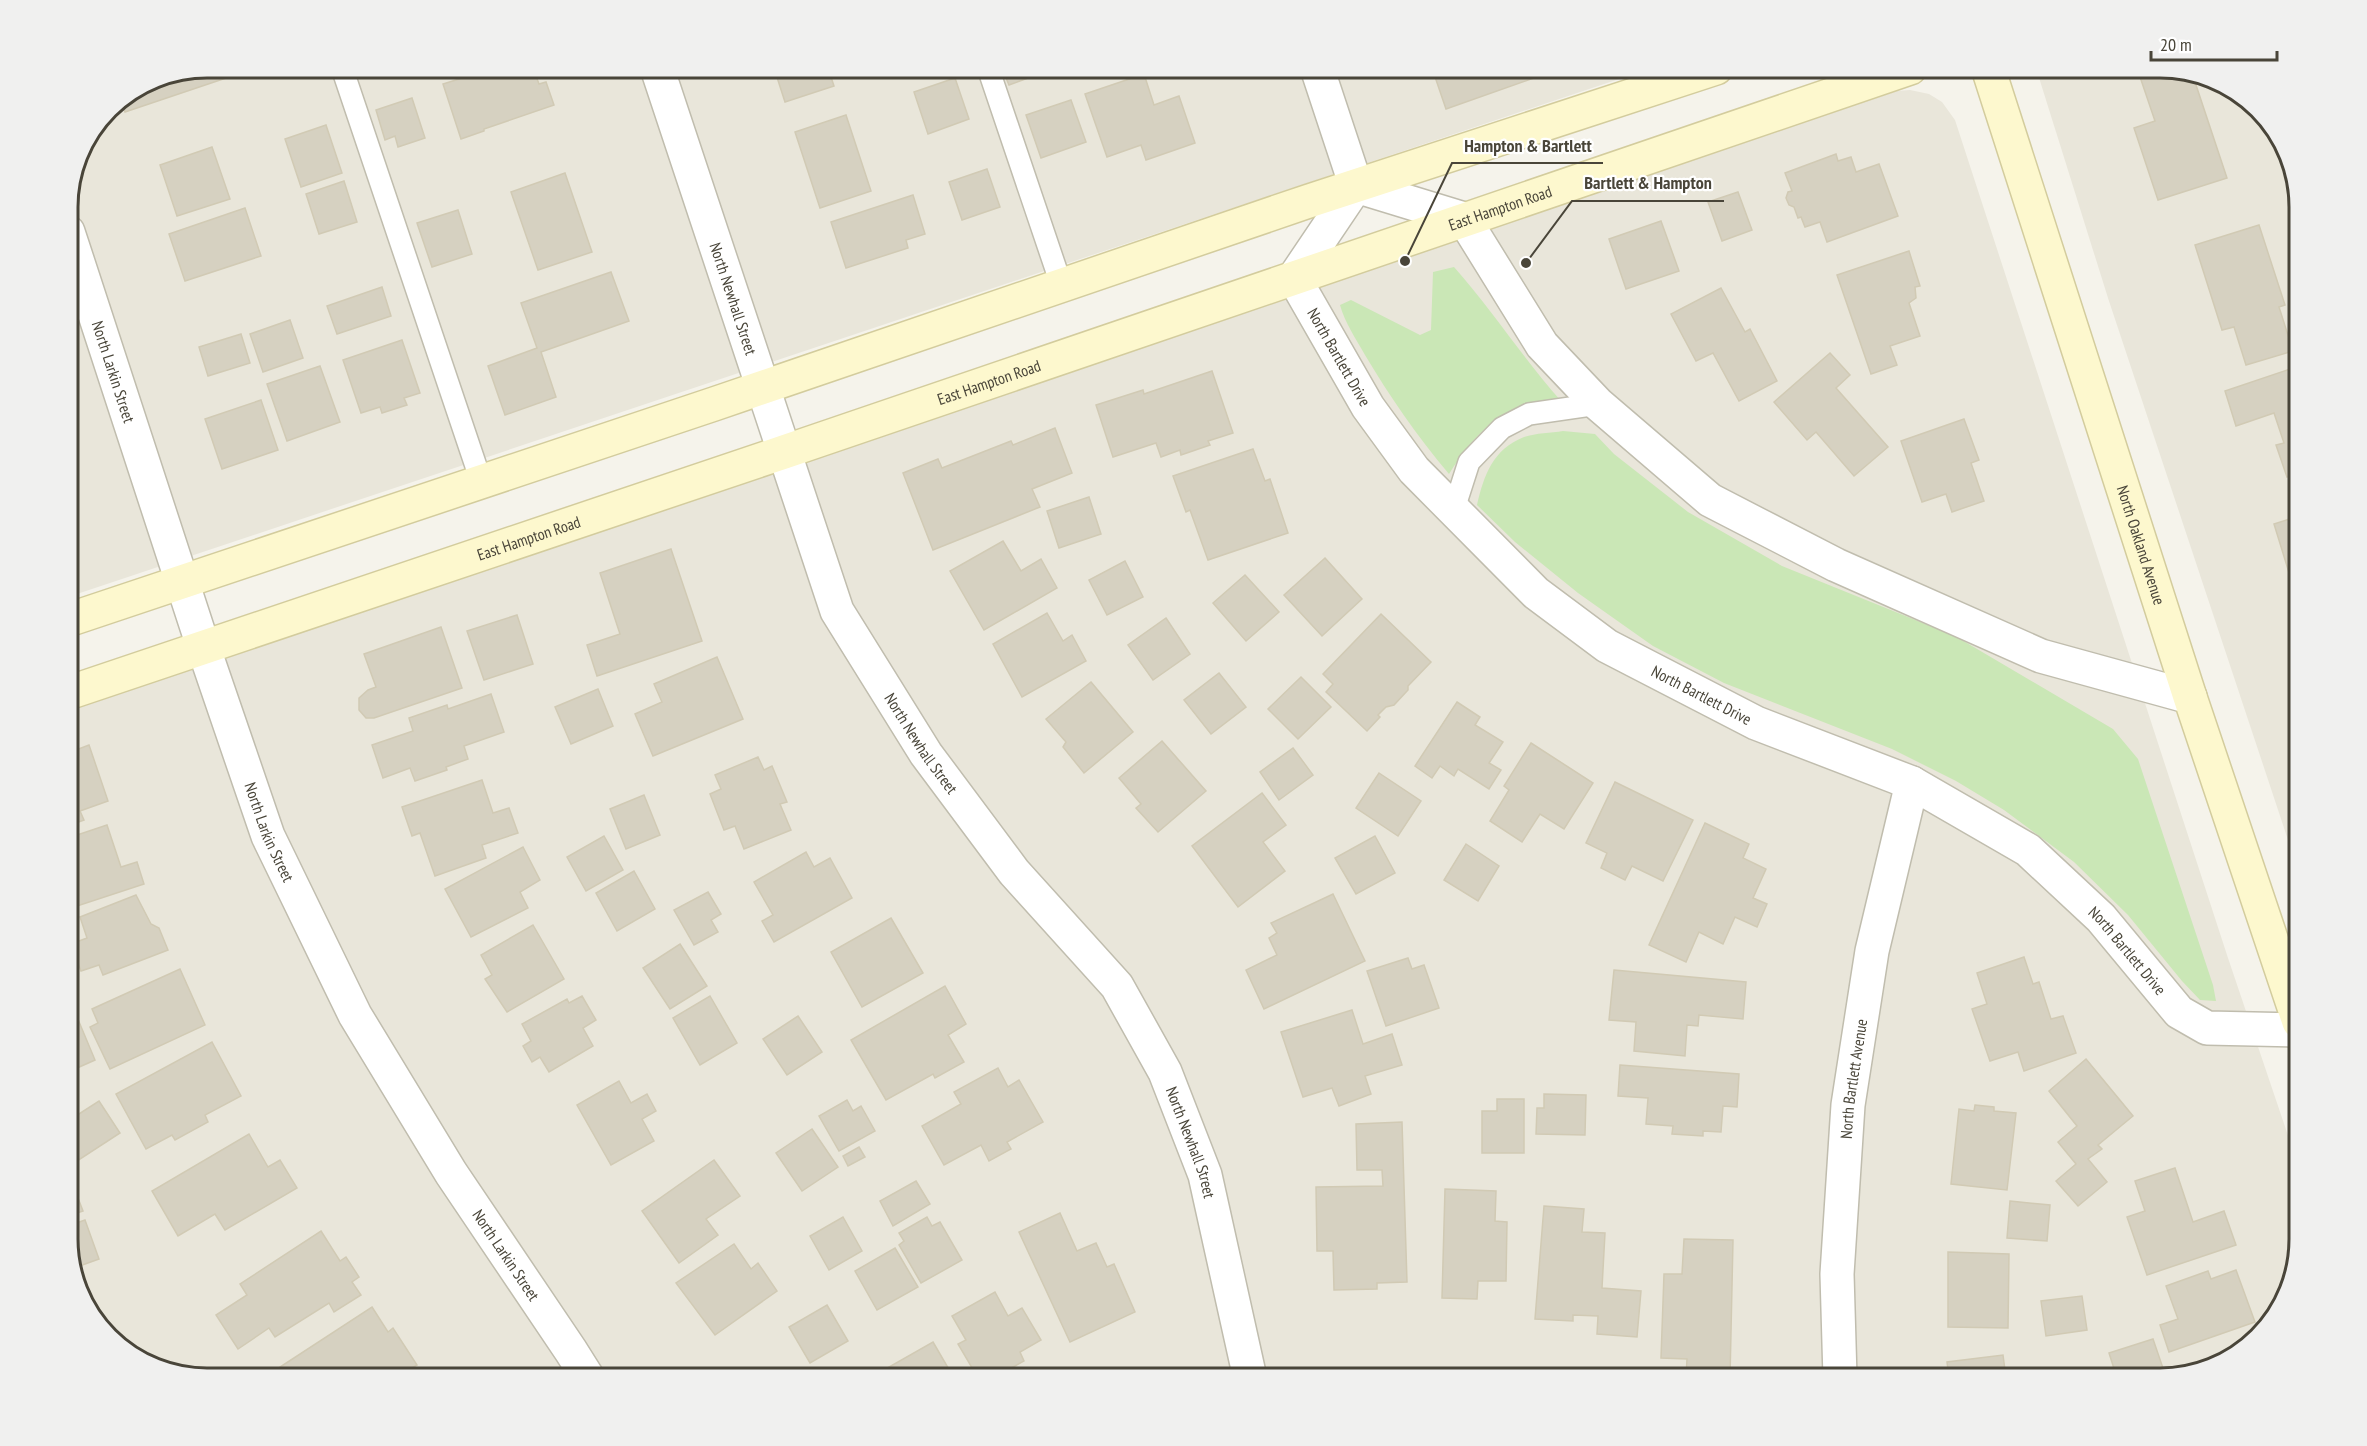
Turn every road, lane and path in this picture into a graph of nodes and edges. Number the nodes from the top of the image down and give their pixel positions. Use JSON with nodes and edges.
{"nodes":[{"id":1,"x":345,"y":78,"type":"edge"},
{"id":2,"x":660,"y":78,"type":"edge"},
{"id":3,"x":991,"y":78,"type":"edge"},
{"id":4,"x":1320,"y":78,"type":"edge"},
{"id":5,"x":1653,"y":78,"type":"edge"},
{"id":6,"x":1880,"y":78,"type":"edge"},
{"id":7,"x":1991,"y":78,"type":"edge"},
{"id":8,"x":1356,"y":186,"type":"junction"},
{"id":9,"x":1464,"y":219,"type":"junction"},
{"id":10,"x":78,"y":263,"type":"edge"},
{"id":11,"x":1294,"y":278,"type":"junction"},
{"id":12,"x":1061,"y":285,"type":"junction"},
{"id":13,"x":762,"y":387,"type":"junction"},
{"id":14,"x":1598,"y":404,"type":"junction"},
{"id":15,"x":784,"y":452,"type":"junction"},
{"id":16,"x":482,"y":481,"type":"junction"},
{"id":17,"x":1453,"y":512,"type":"junction"},
{"id":18,"x":182,"y":581,"type":"junction"},
{"id":19,"x":78,"y":617,"type":"edge"},
{"id":20,"x":203,"y":646,"type":"junction"},
{"id":21,"x":78,"y":690,"type":"edge"},
{"id":22,"x":2190,"y":697,"type":"junction"},
{"id":23,"x":1912,"y":783,"type":"junction"},
{"id":24,"x":2289,"y":990,"type":"edge"},
{"id":25,"x":2289,"y":1030,"type":"edge"},
{"id":26,"x":582,"y":1368,"type":"edge"},
{"id":27,"x":1248,"y":1368,"type":"edge"},
{"id":28,"x":1840,"y":1368,"type":"edge"}],
"edges":[{"from":1,"to":16,"type":"lane"},
{"from":2,"to":13,"type":"street","name":"North Newhall Street"},
{"from":3,"to":12,"type":"lane"},
{"from":4,"to":8,"type":"street"},
{"from":5,"to":8,"type":"main road"},
{"from":6,"to":9,"type":"main road","name":"East Hampton Road"},
{"from":7,"to":22,"type":"main road","name":"North Oakland Avenue"},
{"from":8,"to":9,"type":"street"},
{"from":8,"to":11,"type":"street"},
{"from":8,"to":12,"type":"main road"},
{"from":9,"to":11,"type":"main road","name":"East Hampton Road"},
{"from":9,"to":14,"type":"street"},
{"from":10,"to":18,"type":"street","name":"North Larkin Street"},
{"from":11,"to":15,"type":"main road","name":"East Hampton Road"},
{"from":11,"to":17,"type":"street","name":"North Bartlett Drive"},
{"from":12,"to":13,"type":"main road"},
{"from":13,"to":15,"type":"street","name":"North Newhall Street"},
{"from":13,"to":16,"type":"main road"},
{"from":14,"to":17,"type":"lane"},
{"from":14,"to":22,"type":"street"},
{"from":15,"to":20,"type":"main road","name":"East Hampton Road"},
{"from":15,"to":27,"type":"street","name":"North Newhall Street"},
{"from":16,"to":18,"type":"main road"},
{"from":17,"to":23,"type":"street","name":"North Bartlett Drive"},
{"from":18,"to":19,"type":"main road"},
{"from":18,"to":20,"type":"street","name":"North Larkin Street"},
{"from":20,"to":21,"type":"main road","name":"East Hampton Road"},
{"from":20,"to":26,"type":"street","name":"North Larkin Street"},
{"from":22,"to":24,"type":"main road","name":"North Oakland Avenue"},
{"from":23,"to":25,"type":"street","name":"North Bartlett Drive"},
{"from":23,"to":28,"type":"street","name":"North Bartlett Avenue"}]}
